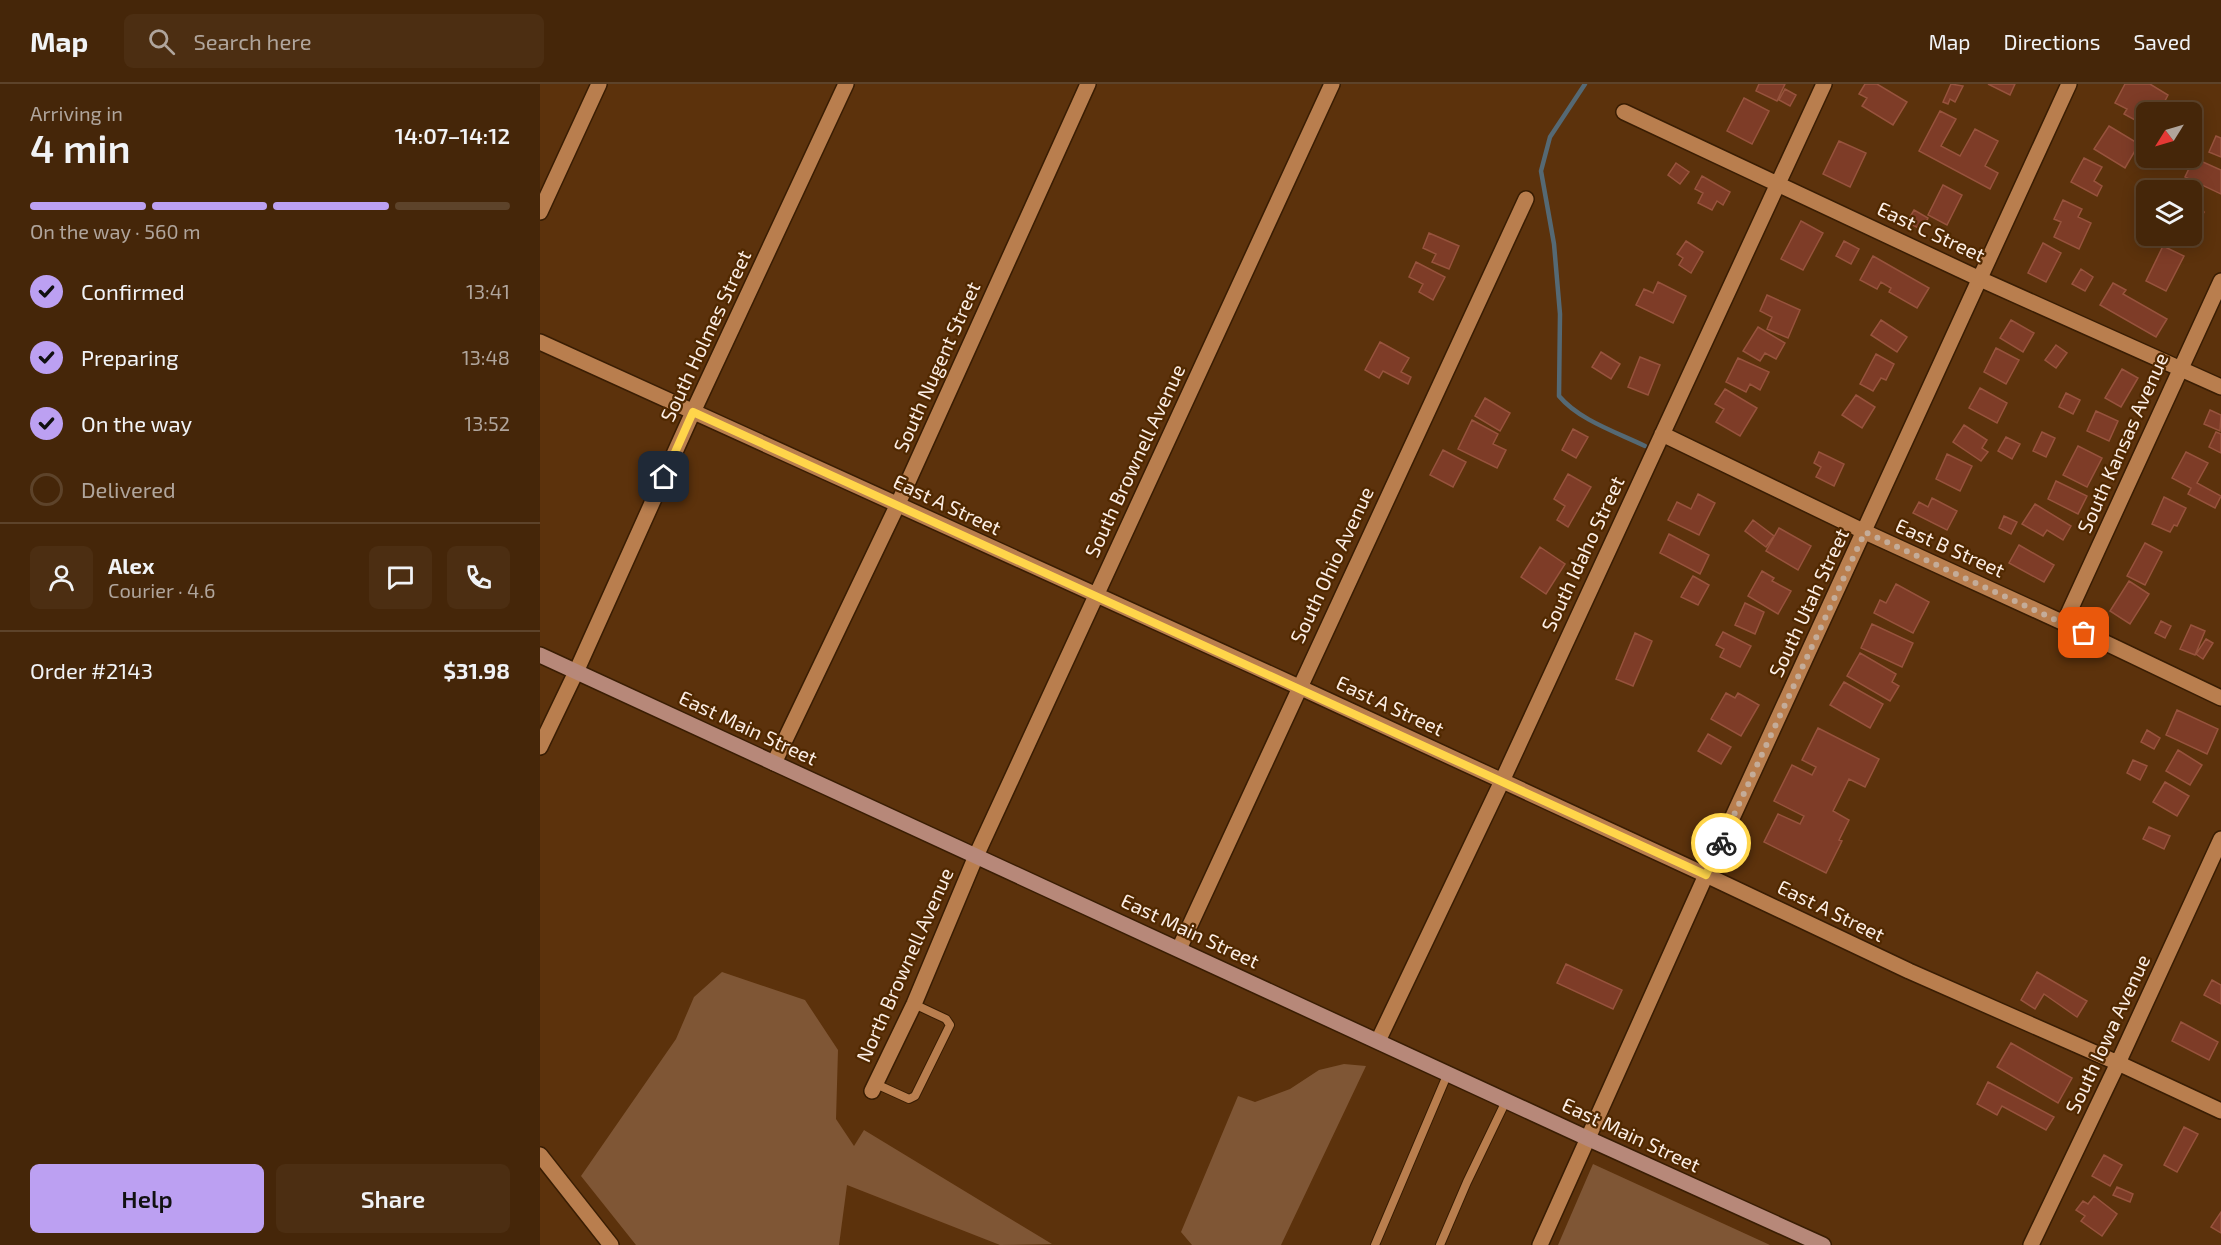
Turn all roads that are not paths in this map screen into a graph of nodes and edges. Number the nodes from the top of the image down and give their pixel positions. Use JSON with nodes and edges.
{"nodes":[{"id":1,"x":598,"y":84,"type":"edge"},
{"id":2,"x":846,"y":84,"type":"edge"},
{"id":3,"x":1088,"y":84,"type":"edge"},
{"id":4,"x":1332,"y":84,"type":"edge"},
{"id":5,"x":1824,"y":84,"type":"edge"},
{"id":6,"x":2069,"y":84,"type":"edge"},
{"id":7,"x":1624,"y":112,"type":"dead end"},
{"id":8,"x":1777,"y":182,"type":"junction"},
{"id":9,"x":1526,"y":199,"type":"dead end"},
{"id":10,"x":540,"y":212,"type":"edge"},
{"id":11,"x":1980,"y":279,"type":"junction"},
{"id":12,"x":2221,"y":281,"type":"edge"},
{"id":13,"x":540,"y":342,"type":"edge"},
{"id":14,"x":2180,"y":368,"type":"junction"},
{"id":15,"x":2221,"y":387,"type":"edge"},
{"id":16,"x":693,"y":412,"type":"junction"},
{"id":17,"x":1662,"y":434,"type":"junction"},
{"id":18,"x":897,"y":506,"type":"junction"},
{"id":19,"x":1865,"y":532,"type":"junction"},
{"id":20,"x":1096,"y":596,"type":"junction"},
{"id":21,"x":2064,"y":623,"type":"junction"},
{"id":22,"x":540,"y":655,"type":"edge"},
{"id":23,"x":576,"y":672,"type":"junction"},
{"id":24,"x":1299,"y":687,"type":"junction"},
{"id":25,"x":2221,"y":698,"type":"edge"},
{"id":26,"x":540,"y":747,"type":"edge"},
{"id":27,"x":774,"y":763,"type":"junction"},
{"id":28,"x":1502,"y":781,"type":"junction"},
{"id":29,"x":2221,"y":839,"type":"edge"},
{"id":30,"x":976,"y":856,"type":"junction"},
{"id":31,"x":1706,"y":875,"type":"junction"},
{"id":32,"x":1179,"y":949,"type":"junction"},
{"id":33,"x":914,"y":1004,"type":"junction"},
{"id":34,"x":1378,"y":1041,"type":"junction"},
{"id":35,"x":2118,"y":1063,"type":"junction"},
{"id":36,"x":1448,"y":1073,"type":"junction"},
{"id":37,"x":874,"y":1088,"type":"joint"},
{"id":38,"x":1506,"y":1101,"type":"junction"},
{"id":39,"x":2221,"y":1111,"type":"edge"},
{"id":40,"x":1589,"y":1139,"type":"junction"},
{"id":41,"x":540,"y":1155,"type":"edge"},
{"id":42,"x":611,"y":1245,"type":"edge"},
{"id":43,"x":1375,"y":1245,"type":"edge"},
{"id":44,"x":1440,"y":1245,"type":"edge"},
{"id":45,"x":1540,"y":1245,"type":"edge"},
{"id":46,"x":1823,"y":1245,"type":"edge"},
{"id":47,"x":2031,"y":1245,"type":"edge"}],
"edges":[{"from":1,"to":10,"type":"street"},
{"from":2,"to":16,"type":"street","name":"South Holmes Street"},
{"from":3,"to":18,"type":"street","name":"South Nugent Street"},
{"from":4,"to":20,"type":"street","name":"South Brownell Avenue"},
{"from":5,"to":8,"type":"street","name":"South Idaho Street"},
{"from":6,"to":11,"type":"street","name":"South Utah Street"},
{"from":7,"to":8,"type":"street","name":"East C Street"},
{"from":8,"to":11,"type":"street","name":"East C Street"},
{"from":8,"to":17,"type":"street","name":"South Idaho Street"},
{"from":9,"to":24,"type":"street","name":"South Ohio Avenue"},
{"from":11,"to":14,"type":"street","name":"East C Street"},
{"from":11,"to":19,"type":"street","name":"South Utah Street"},
{"from":12,"to":14,"type":"street","name":"South Kansas Avenue"},
{"from":13,"to":16,"type":"street","name":"East A Street"},
{"from":14,"to":15,"type":"street","name":"East C Street"},
{"from":14,"to":21,"type":"street","name":"South Kansas Avenue"},
{"from":16,"to":18,"type":"street","name":"East A Street"},
{"from":16,"to":23,"type":"street","name":"South Holmes Street"},
{"from":17,"to":19,"type":"street","name":"East B Street"},
{"from":17,"to":28,"type":"street","name":"South Idaho Street"},
{"from":18,"to":20,"type":"street","name":"East A Street"},
{"from":18,"to":27,"type":"street","name":"South Nugent Street"},
{"from":19,"to":21,"type":"street","name":"East B Street"},
{"from":19,"to":31,"type":"street","name":"South Utah Street"},
{"from":20,"to":24,"type":"street","name":"East A Street"},
{"from":20,"to":30,"type":"street","name":"South Brownell Avenue"},
{"from":21,"to":25,"type":"street","name":"East B Street"},
{"from":22,"to":23,"type":"street","name":"East Main Street"},
{"from":23,"to":26,"type":"street","name":"South Holmes Street"},
{"from":23,"to":27,"type":"street","name":"East Main Street"},
{"from":24,"to":28,"type":"street","name":"East A Street"},
{"from":24,"to":32,"type":"street","name":"South Ohio Avenue"},
{"from":27,"to":30,"type":"street","name":"East Main Street"},
{"from":28,"to":31,"type":"street","name":"East A Street"},
{"from":28,"to":34,"type":"street","name":"South Idaho Street"},
{"from":29,"to":35,"type":"street","name":"South Iowa Avenue"},
{"from":30,"to":32,"type":"street","name":"East Main Street"},
{"from":30,"to":33,"type":"street","name":"North Brownell Avenue"},
{"from":31,"to":35,"type":"street","name":"East A Street"},
{"from":31,"to":40,"type":"street","name":"South Utah Street"},
{"from":32,"to":34,"type":"street","name":"East Main Street"},
{"from":33,"to":37,"type":"street","name":"North Brownell Avenue"},
{"from":33,"to":37,"type":"lane"},
{"from":34,"to":36,"type":"street","name":"East Main Street"},
{"from":35,"to":39,"type":"street","name":"East A Street"},
{"from":35,"to":47,"type":"street","name":"South Iowa Avenue"},
{"from":36,"to":38,"type":"street","name":"East Main Street"},
{"from":36,"to":43,"type":"lane"},
{"from":38,"to":40,"type":"street","name":"East Main Street"},
{"from":38,"to":44,"type":"lane"},
{"from":40,"to":45,"type":"street","name":"South Utah Street"},
{"from":40,"to":46,"type":"street","name":"East Main Street"},
{"from":41,"to":42,"type":"street"}]}
